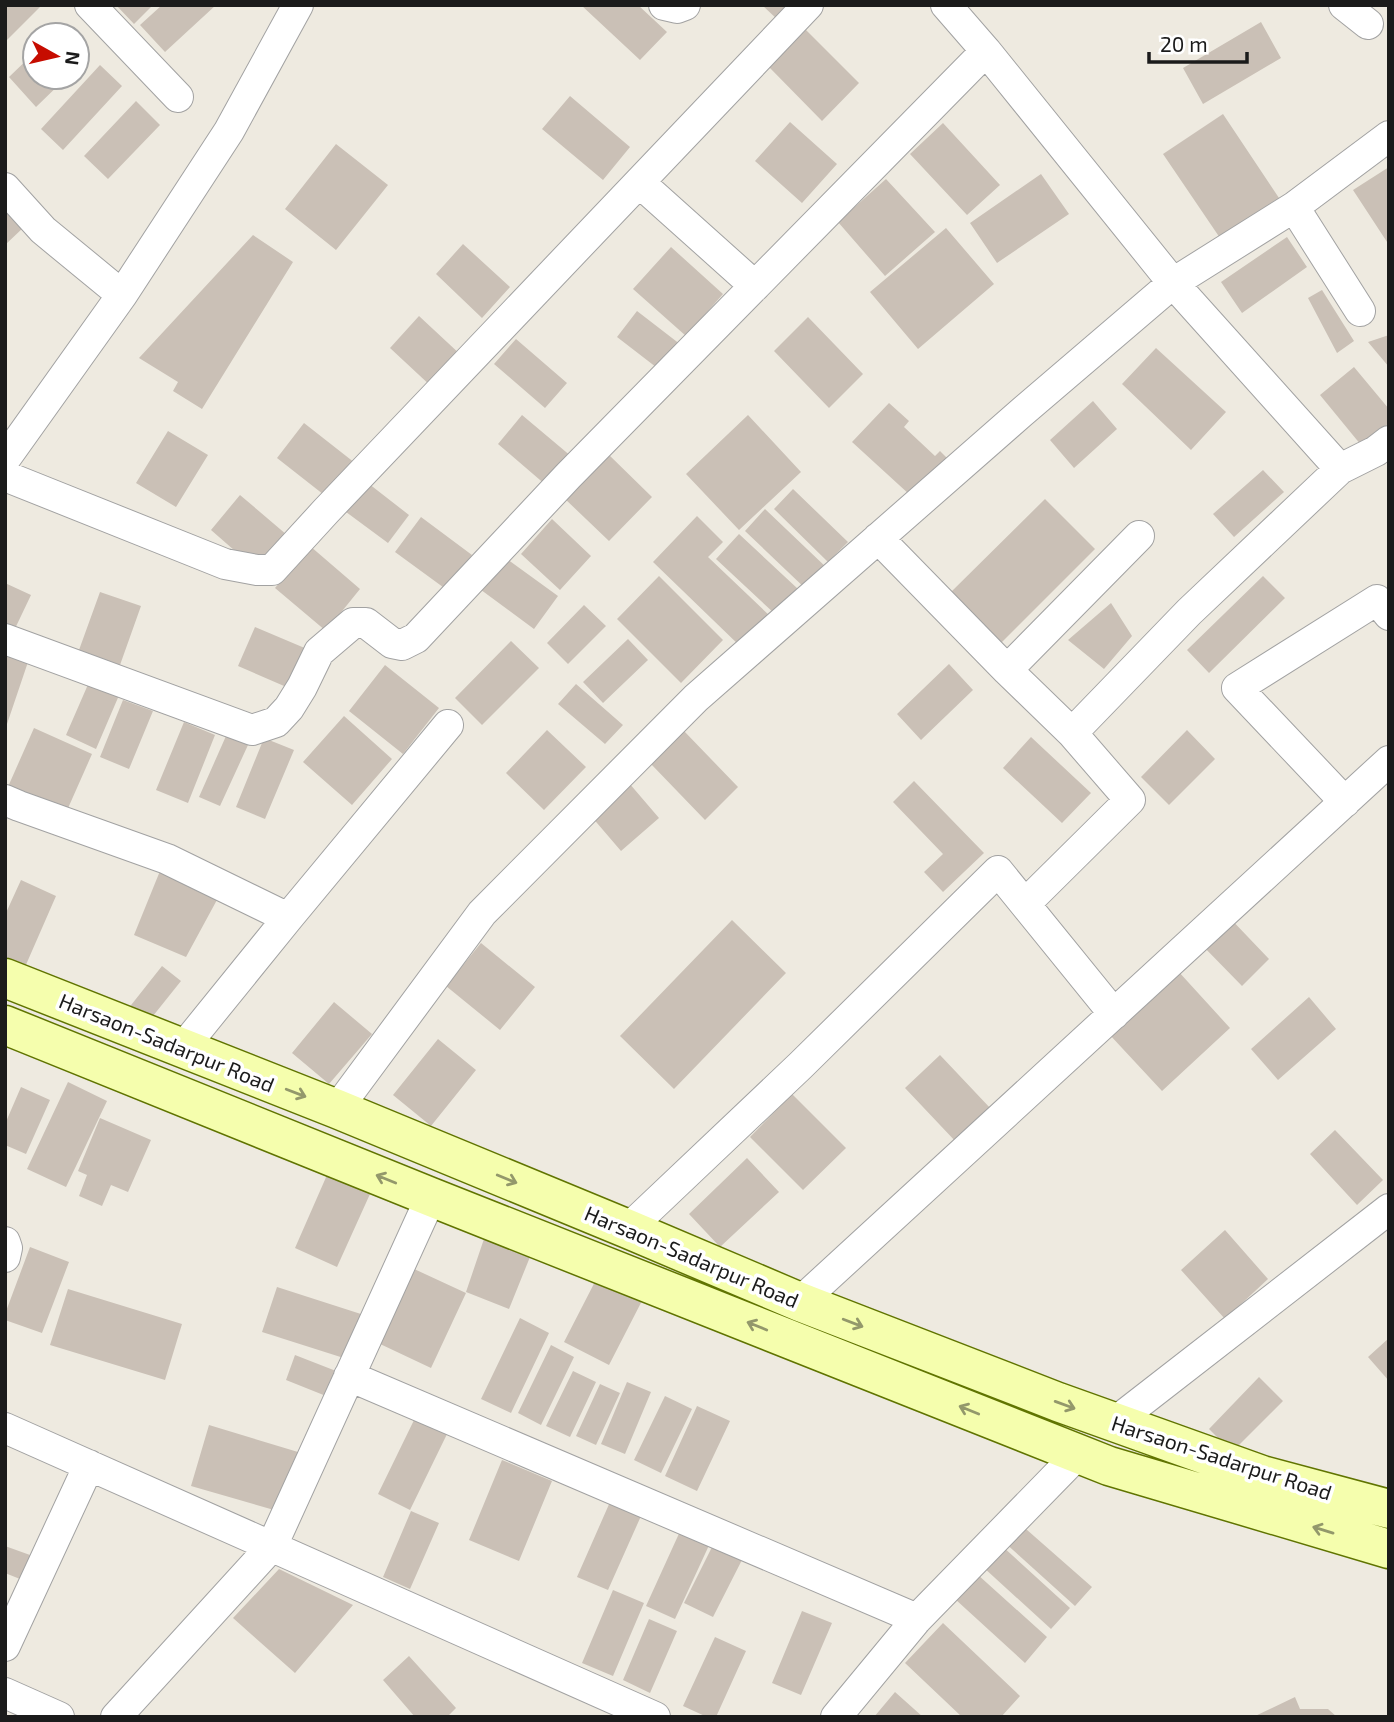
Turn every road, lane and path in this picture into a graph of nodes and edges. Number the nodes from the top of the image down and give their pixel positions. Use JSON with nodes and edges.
{"nodes":[{"id":1,"x":90,"y":5,"type":"edge"},
{"id":2,"x":298,"y":5,"type":"edge"},
{"id":3,"x":664,"y":5,"type":"edge"},
{"id":4,"x":685,"y":5,"type":"edge"},
{"id":5,"x":808,"y":5,"type":"edge"},
{"id":6,"x":946,"y":5,"type":"edge"},
{"id":7,"x":1345,"y":5,"type":"edge"},
{"id":8,"x":1368,"y":24,"type":"dead end"},
{"id":9,"x":986,"y":51,"type":"junction"},
{"id":10,"x":178,"y":97,"type":"dead end"},
{"id":11,"x":1389,"y":136,"type":"edge"},
{"id":12,"x":640,"y":183,"type":"junction"},
{"id":13,"x":5,"y":188,"type":"edge"},
{"id":14,"x":1294,"y":207,"type":"junction"},
{"id":15,"x":1173,"y":283,"type":"junction"},
{"id":16,"x":755,"y":286,"type":"junction"},
{"id":17,"x":122,"y":295,"type":"junction"},
{"id":18,"x":1360,"y":311,"type":"dead end"},
{"id":19,"x":1389,"y":441,"type":"edge"},
{"id":20,"x":5,"y":459,"type":"edge"},
{"id":21,"x":1340,"y":469,"type":"junction"},
{"id":22,"x":5,"y":477,"type":"edge"},
{"id":23,"x":1139,"y":536,"type":"dead end"},
{"id":24,"x":878,"y":538,"type":"junction"},
{"id":25,"x":1389,"y":614,"type":"edge"},
{"id":26,"x":5,"y":639,"type":"edge"},
{"id":27,"x":1007,"y":670,"type":"junction"},
{"id":28,"x":448,"y":725,"type":"dead end"},
{"id":29,"x":1072,"y":733,"type":"junction"},
{"id":30,"x":1389,"y":761,"type":"edge"},
{"id":31,"x":5,"y":800,"type":"edge"},
{"id":32,"x":1345,"y":802,"type":"junction"},
{"id":33,"x":1025,"y":904,"type":"junction"},
{"id":34,"x":288,"y":918,"type":"junction"},
{"id":35,"x":5,"y":978,"type":"edge"},
{"id":36,"x":1114,"y":1014,"type":"junction"},
{"id":37,"x":5,"y":1025,"type":"edge"},
{"id":38,"x":182,"y":1049,"type":"junction"},
{"id":39,"x":337,"y":1109,"type":"junction"},
{"id":40,"x":430,"y":1197,"type":"junction"},
{"id":41,"x":1389,"y":1209,"type":"edge"},
{"id":42,"x":628,"y":1228,"type":"junction"},
{"id":43,"x":5,"y":1242,"type":"edge"},
{"id":44,"x":5,"y":1257,"type":"edge"},
{"id":45,"x":800,"y":1302,"type":"junction"},
{"id":46,"x":349,"y":1376,"type":"junction"},
{"id":47,"x":1115,"y":1422,"type":"junction"},
{"id":48,"x":5,"y":1428,"type":"edge"},
{"id":49,"x":1078,"y":1454,"type":"junction"},
{"id":50,"x":89,"y":1465,"type":"junction"},
{"id":51,"x":1389,"y":1509,"type":"edge"},
{"id":52,"x":272,"y":1546,"type":"junction"},
{"id":53,"x":1389,"y":1549,"type":"edge"},
{"id":54,"x":917,"y":1619,"type":"junction"},
{"id":55,"x":5,"y":1646,"type":"edge"},
{"id":56,"x":5,"y":1693,"type":"edge"},
{"id":57,"x":59,"y":1717,"type":"edge"},
{"id":58,"x":116,"y":1717,"type":"edge"},
{"id":59,"x":655,"y":1717,"type":"edge"},
{"id":60,"x":836,"y":1717,"type":"edge"}],
"edges":[{"from":1,"to":10,"type":"street"},
{"from":2,"to":17,"type":"street"},
{"from":3,"to":4,"type":"street"},
{"from":5,"to":12,"type":"street"},
{"from":6,"to":9,"type":"street"},
{"from":7,"to":8,"type":"street"},
{"from":9,"to":15,"type":"street"},
{"from":9,"to":16,"type":"street"},
{"from":11,"to":14,"type":"street"},
{"from":12,"to":16,"type":"street"},
{"from":12,"to":22,"type":"street"},
{"from":13,"to":17,"type":"street"},
{"from":14,"to":15,"type":"street"},
{"from":14,"to":18,"type":"street"},
{"from":15,"to":21,"type":"street"},
{"from":15,"to":24,"type":"street"},
{"from":16,"to":26,"type":"street"},
{"from":17,"to":20,"type":"street"},
{"from":19,"to":21,"type":"street"},
{"from":21,"to":29,"type":"street"},
{"from":23,"to":27,"type":"street"},
{"from":24,"to":27,"type":"street"},
{"from":24,"to":39,"type":"street"},
{"from":25,"to":32,"type":"street"},
{"from":27,"to":29,"type":"street"},
{"from":28,"to":34,"type":"street"},
{"from":29,"to":33,"type":"street"},
{"from":30,"to":32,"type":"street"},
{"from":31,"to":34,"type":"street"},
{"from":32,"to":36,"type":"street"},
{"from":33,"to":36,"type":"street"},
{"from":33,"to":42,"type":"street"},
{"from":34,"to":38,"type":"street"},
{"from":35,"to":38,"type":"street","name":"Harsaon-Sadarpur Road"},
{"from":36,"to":45,"type":"street"},
{"from":40,"to":37,"type":"street","name":"Harsaon-Sadarpur Road","one_way":true},
{"from":38,"to":39,"type":"street","name":"Harsaon-Sadarpur Road","one_way":true},
{"from":39,"to":42,"type":"street","name":"Harsaon-Sadarpur Road","one_way":true},
{"from":40,"to":46,"type":"street"},
{"from":49,"to":40,"type":"street","name":"Harsaon-Sadarpur Road","one_way":true},
{"from":41,"to":47,"type":"street"},
{"from":42,"to":45,"type":"street","name":"Harsaon-Sadarpur Road"},
{"from":43,"to":44,"type":"street"},
{"from":45,"to":47,"type":"street","name":"Harsaon-Sadarpur Road","one_way":true},
{"from":46,"to":52,"type":"street"},
{"from":46,"to":54,"type":"street"},
{"from":47,"to":51,"type":"street","name":"Harsaon-Sadarpur Road"},
{"from":48,"to":50,"type":"street"},
{"from":53,"to":49,"type":"street","name":"Harsaon-Sadarpur Road","one_way":true},
{"from":49,"to":54,"type":"street"},
{"from":50,"to":52,"type":"street"},
{"from":50,"to":55,"type":"street"},
{"from":52,"to":58,"type":"street"},
{"from":52,"to":59,"type":"street"},
{"from":54,"to":60,"type":"street"},
{"from":56,"to":57,"type":"street"}]}
